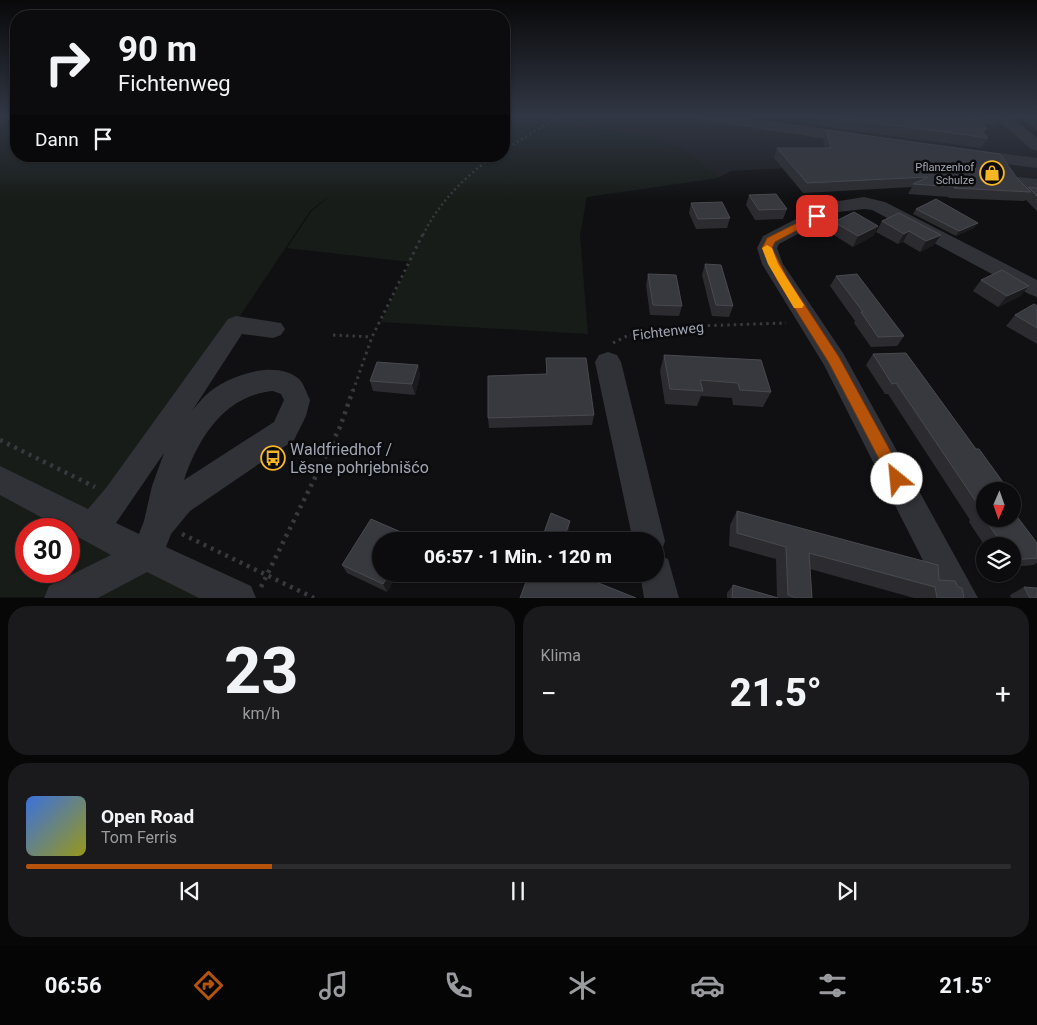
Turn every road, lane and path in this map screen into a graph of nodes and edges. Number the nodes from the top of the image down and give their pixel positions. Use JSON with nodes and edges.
{"nodes":[{"id":1,"x":959,"y":152,"type":"edge"},
{"id":2,"x":486,"y":162,"type":"edge"},
{"id":3,"x":1037,"y":163,"type":"edge"},
{"id":4,"x":1018,"y":182,"type":"edge"},
{"id":5,"x":1037,"y":184,"type":"edge"},
{"id":6,"x":1037,"y":290,"type":"edge"},
{"id":7,"x":809,"y":322,"type":"junction"},
{"id":8,"x":272,"y":329,"type":"dead end"},
{"id":9,"x":333,"y":335,"type":"dead end"},
{"id":10,"x":372,"y":337,"type":"junction"},
{"id":11,"x":608,"y":362,"type":"joint"},
{"id":12,"x":0,"y":480,"type":"edge"},
{"id":13,"x":160,"y":523,"type":"junction"},
{"id":14,"x":92,"y":528,"type":"junction"},
{"id":15,"x":647,"y":532,"type":"edge"},
{"id":16,"x":146,"y":555,"type":"junction"},
{"id":17,"x":658,"y":582,"type":"edge"},
{"id":18,"x":61,"y":598,"type":"edge"},
{"id":19,"x":239,"y":598,"type":"edge"},
{"id":20,"x":314,"y":598,"type":"edge"},
{"id":21,"x":662,"y":598,"type":"edge"},
{"id":22,"x":961,"y":598,"type":"edge"}],
"edges":[{"from":1,"to":3,"type":"street"},
{"from":2,"to":10,"type":"path"},
{"from":4,"to":5,"type":"street"},
{"from":6,"to":7,"type":"street"},
{"from":7,"to":11,"type":"path","name":"Fichtenweg"},
{"from":7,"to":22,"type":"street"},
{"from":8,"to":14,"type":"street"},
{"from":9,"to":10,"type":"path"},
{"from":10,"to":20,"type":"path"},
{"from":11,"to":15,"type":"street"},
{"from":12,"to":14,"type":"street"},
{"from":13,"to":13,"type":"street"},
{"from":13,"to":16,"type":"street"},
{"from":14,"to":16,"type":"street"},
{"from":16,"to":18,"type":"street"},
{"from":16,"to":19,"type":"street"},
{"from":17,"to":21,"type":"street"}]}
